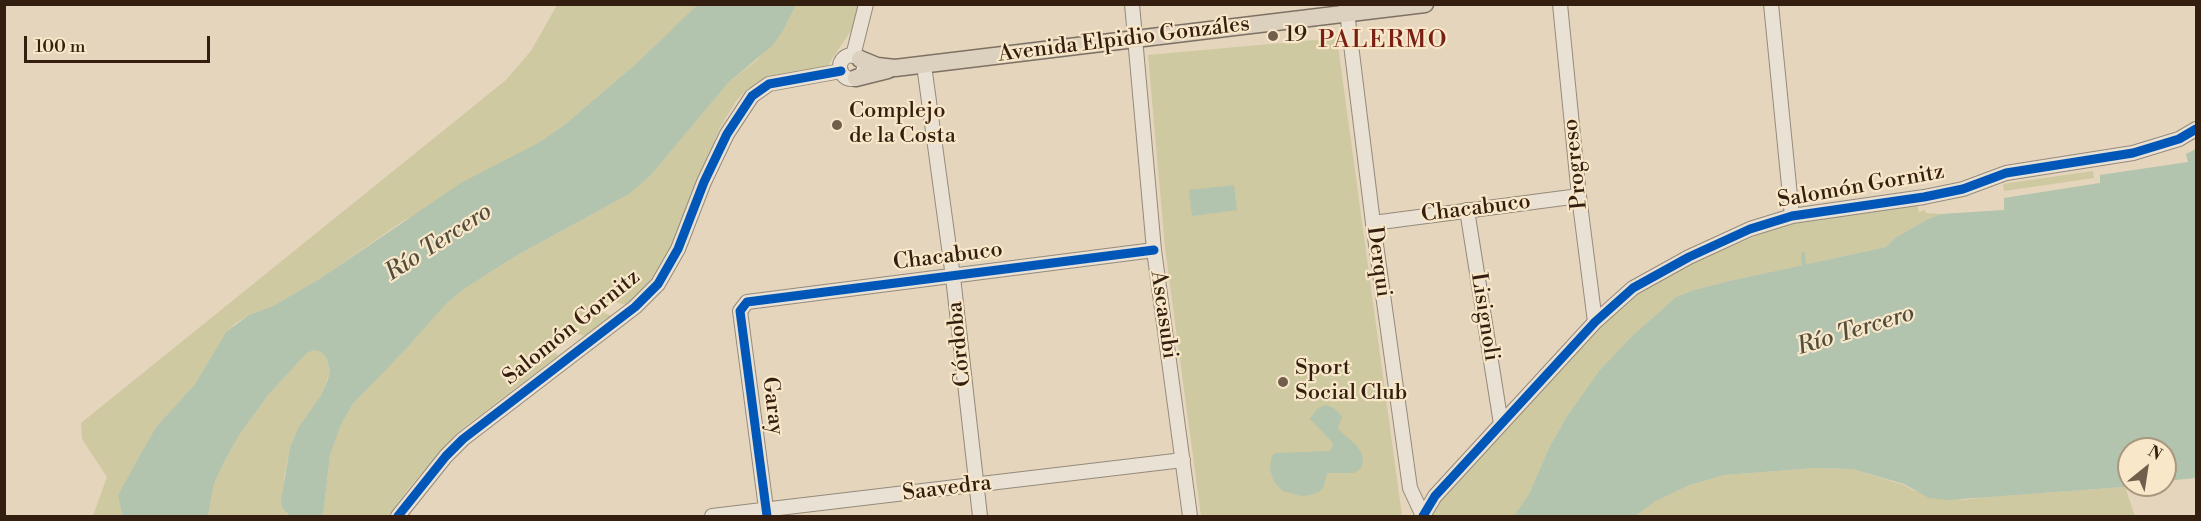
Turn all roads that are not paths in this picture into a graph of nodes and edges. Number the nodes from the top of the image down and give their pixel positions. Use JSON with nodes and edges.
{"nodes":[{"id":1,"x":866,"y":4,"type":"edge"},
{"id":2,"x":1132,"y":4,"type":"edge"},
{"id":3,"x":1425,"y":4,"type":"edge"},
{"id":4,"x":1560,"y":4,"type":"edge"},
{"id":5,"x":1771,"y":4,"type":"edge"},
{"id":6,"x":1346,"y":9,"type":"edge"},
{"id":7,"x":1136,"y":38,"type":"junction"},
{"id":8,"x":857,"y":57,"type":"junction"},
{"id":9,"x":924,"y":65,"type":"junction"},
{"id":10,"x":895,"y":68,"type":"junction"},
{"id":11,"x":848,"y":74,"type":"junction"},
{"id":12,"x":2196,"y":129,"type":"edge"},
{"id":13,"x":1579,"y":196,"type":"junction"},
{"id":14,"x":1467,"y":210,"type":"junction"},
{"id":15,"x":1792,"y":216,"type":"junction"},
{"id":16,"x":1372,"y":222,"type":"junction"},
{"id":17,"x":1154,"y":250,"type":"junction"},
{"id":18,"x":953,"y":277,"type":"junction"},
{"id":19,"x":747,"y":302,"type":"joint"},
{"id":20,"x":1595,"y":322,"type":"junction"},
{"id":21,"x":1502,"y":424,"type":"junction"},
{"id":22,"x":1183,"y":460,"type":"junction"},
{"id":23,"x":976,"y":485,"type":"junction"},
{"id":24,"x":767,"y":513,"type":"edge"},
{"id":25,"x":398,"y":516,"type":"edge"},
{"id":26,"x":712,"y":516,"type":"edge"},
{"id":27,"x":980,"y":516,"type":"edge"},
{"id":28,"x":1190,"y":516,"type":"edge"},
{"id":29,"x":1423,"y":516,"type":"edge"}],
"edges":[{"from":1,"to":8,"type":"street"},
{"from":2,"to":7,"type":"street","name":"Ascasubi"},
{"from":3,"to":6,"type":"main road","name":"Avenida Elpidio Gonzáles"},
{"from":4,"to":13,"type":"street","name":"Progreso"},
{"from":5,"to":15,"type":"street"},
{"from":6,"to":7,"type":"main road","name":"Avenida Elpidio Gonzáles"},
{"from":6,"to":16,"type":"street","name":"Derqui"},
{"from":7,"to":9,"type":"main road","name":"Avenida Elpidio Gonzáles"},
{"from":7,"to":17,"type":"street","name":"Ascasubi"},
{"from":8,"to":10,"type":"main road","name":"Avenida Elpidio Gonzáles"},
{"from":8,"to":11,"type":"street"},
{"from":8,"to":11,"type":"street"},
{"from":9,"to":10,"type":"main road","name":"Avenida Elpidio Gonzáles"},
{"from":9,"to":18,"type":"street","name":"Córdoba"},
{"from":10,"to":11,"type":"main road"},
{"from":11,"to":25,"type":"street","name":"Salomón Gornitz"},
{"from":12,"to":15,"type":"street","name":"Salomón Gornitz"},
{"from":13,"to":14,"type":"street","name":"Chacabuco"},
{"from":13,"to":20,"type":"street","name":"Progreso"},
{"from":14,"to":16,"type":"street","name":"Chacabuco"},
{"from":14,"to":21,"type":"street","name":"Lisignoli"},
{"from":15,"to":20,"type":"street","name":"Salomón Gornitz"},
{"from":16,"to":29,"type":"street","name":"Derqui"},
{"from":17,"to":18,"type":"street","name":"Chacabuco"},
{"from":17,"to":22,"type":"street","name":"Ascasubi"},
{"from":18,"to":19,"type":"street","name":"Chacabuco"},
{"from":18,"to":23,"type":"street","name":"Córdoba"},
{"from":19,"to":24,"type":"street","name":"Garay"},
{"from":20,"to":21,"type":"street","name":"Salomón Gornitz"},
{"from":21,"to":29,"type":"street","name":"Salomón Gornitz"},
{"from":22,"to":23,"type":"street","name":"Saavedra"},
{"from":22,"to":28,"type":"street","name":"Ascasubi"},
{"from":23,"to":24,"type":"street","name":"Saavedra"},
{"from":23,"to":27,"type":"street","name":"Córdoba"},
{"from":24,"to":26,"type":"street","name":"Saavedra"}]}
